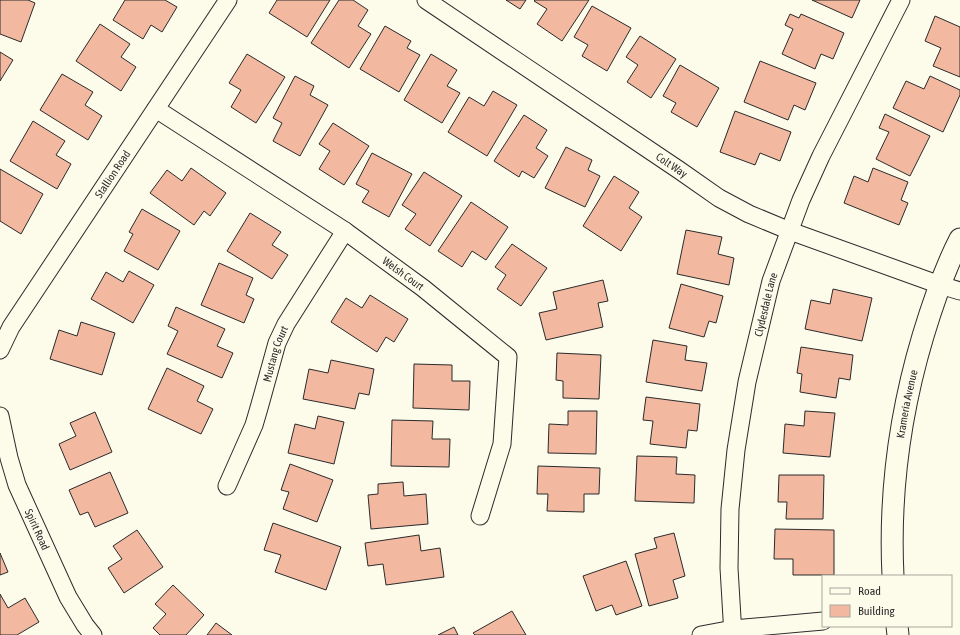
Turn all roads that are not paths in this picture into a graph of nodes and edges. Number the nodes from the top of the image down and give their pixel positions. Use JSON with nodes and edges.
{"nodes":[{"id":1,"x":228,"y":0,"type":"edge"},
{"id":2,"x":426,"y":0,"type":"edge"},
{"id":3,"x":901,"y":0,"type":"edge"},
{"id":4,"x":156,"y":109,"type":"junction"},
{"id":5,"x":345,"y":231,"type":"junction"},
{"id":6,"x":790,"y":231,"type":"junction"},
{"id":7,"x":960,"y":239,"type":"edge"},
{"id":8,"x":940,"y":285,"type":"junction"},
{"id":9,"x":960,"y":291,"type":"edge"},
{"id":10,"x":0,"y":350,"type":"edge"},
{"id":11,"x":0,"y":416,"type":"edge"},
{"id":12,"x":227,"y":486,"type":"dead end"},
{"id":13,"x":480,"y":516,"type":"dead end"},
{"id":14,"x":893,"y":575,"type":"edge"},
{"id":15,"x":822,"y":621,"type":"edge"},
{"id":16,"x":733,"y":632,"type":"edge"},
{"id":17,"x":93,"y":635,"type":"edge"},
{"id":18,"x":701,"y":635,"type":"edge"}],
"edges":[{"from":1,"to":4,"type":"street","name":"Stallion Road"},
{"from":2,"to":6,"type":"street","name":"Colt Way"},
{"from":3,"to":6,"type":"street","name":"Clydesdale Lane"},
{"from":4,"to":5,"type":"street","name":"Welsh Court"},
{"from":4,"to":10,"type":"street","name":"Stallion Road"},
{"from":5,"to":12,"type":"street","name":"Mustang Court"},
{"from":5,"to":13,"type":"street","name":"Welsh Court"},
{"from":6,"to":8,"type":"street","name":"Colt Way"},
{"from":6,"to":16,"type":"street","name":"Clydesdale Lane"},
{"from":7,"to":8,"type":"street","name":"Krameria Avenue"},
{"from":8,"to":9,"type":"street","name":"Colt Way"},
{"from":8,"to":14,"type":"street","name":"Krameria Avenue"},
{"from":11,"to":17,"type":"street","name":"Spirit Road"},
{"from":15,"to":16,"type":"street"},
{"from":16,"to":18,"type":"street"}]}
